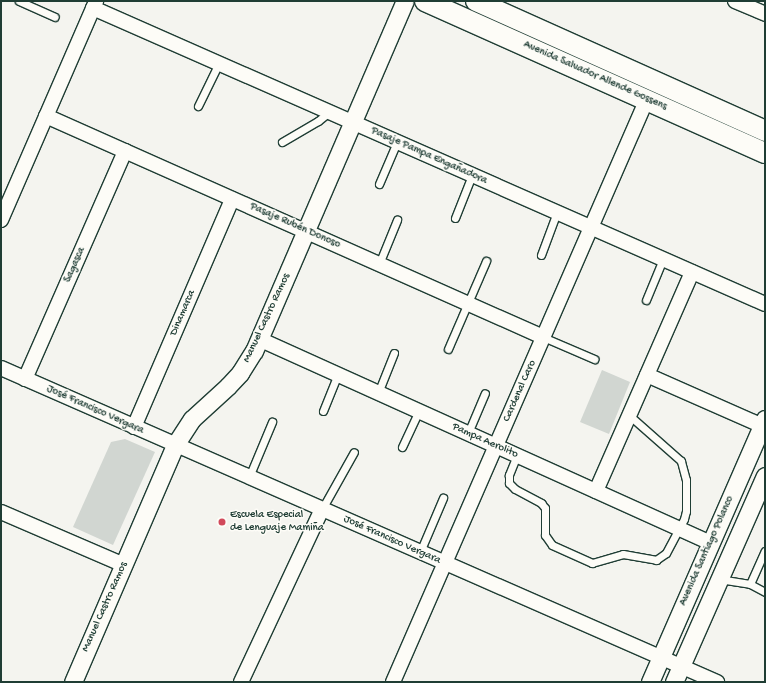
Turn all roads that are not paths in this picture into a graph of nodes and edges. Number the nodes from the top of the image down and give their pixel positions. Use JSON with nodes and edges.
{"nodes":[{"id":1,"x":19,"y":1,"type":"edge"},
{"id":2,"x":405,"y":1,"type":"edge"},
{"id":3,"x":425,"y":1,"type":"edge"},
{"id":4,"x":476,"y":1,"type":"edge"},
{"id":5,"x":735,"y":1,"type":"edge"},
{"id":6,"x":94,"y":4,"type":"edge"},
{"id":7,"x":765,"y":14,"type":"edge"},
{"id":8,"x":55,"y":17,"type":"dead end"},
{"id":9,"x":219,"y":63,"type":"junction"},
{"id":10,"x":647,"y":100,"type":"junction"},
{"id":11,"x":198,"y":106,"type":"dead end"},
{"id":12,"x":329,"y":112,"type":"junction"},
{"id":13,"x":46,"y":116,"type":"junction"},
{"id":14,"x":353,"y":122,"type":"junction"},
{"id":15,"x":765,"y":131,"type":"edge"},
{"id":16,"x":282,"y":142,"type":"dead end"},
{"id":17,"x":398,"y":142,"type":"junction"},
{"id":18,"x":125,"y":151,"type":"junction"},
{"id":19,"x":765,"y":153,"type":"edge"},
{"id":20,"x":472,"y":175,"type":"junction"},
{"id":21,"x":379,"y":184,"type":"dead end"},
{"id":22,"x":232,"y":198,"type":"junction"},
{"id":23,"x":557,"y":212,"type":"junction"},
{"id":24,"x":455,"y":218,"type":"dead end"},
{"id":25,"x":1,"y":220,"type":"edge"},
{"id":26,"x":397,"y":220,"type":"dead end"},
{"id":27,"x":591,"y":227,"type":"junction"},
{"id":28,"x":306,"y":232,"type":"junction"},
{"id":29,"x":541,"y":255,"type":"dead end"},
{"id":30,"x":663,"y":259,"type":"junction"},
{"id":31,"x":486,"y":261,"type":"dead end"},
{"id":32,"x":379,"y":264,"type":"junction"},
{"id":33,"x":692,"y":272,"type":"junction"},
{"id":34,"x":646,"y":300,"type":"dead end"},
{"id":35,"x":466,"y":303,"type":"junction"},
{"id":36,"x":765,"y":304,"type":"edge"},
{"id":37,"x":543,"y":337,"type":"junction"},
{"id":38,"x":259,"y":339,"type":"junction"},
{"id":39,"x":448,"y":349,"type":"dead end"},
{"id":40,"x":394,"y":353,"type":"dead end"},
{"id":41,"x":594,"y":359,"type":"dead end"},
{"id":42,"x":1,"y":368,"type":"edge"},
{"id":43,"x":338,"y":374,"type":"junction"},
{"id":44,"x":647,"y":375,"type":"junction"},
{"id":45,"x":25,"y":379,"type":"junction"},
{"id":46,"x":378,"y":393,"type":"junction"},
{"id":47,"x":485,"y":393,"type":"dead end"},
{"id":48,"x":323,"y":411,"type":"dead end"},
{"id":49,"x":419,"y":411,"type":"junction"},
{"id":50,"x":629,"y":415,"type":"junction"},
{"id":51,"x":272,"y":422,"type":"dead end"},
{"id":52,"x":764,"y":424,"type":"edge"},
{"id":53,"x":134,"y":427,"type":"junction"},
{"id":54,"x":468,"y":433,"type":"junction"},
{"id":55,"x":175,"y":445,"type":"junction"},
{"id":56,"x":496,"y":446,"type":"junction"},
{"id":57,"x":402,"y":447,"type":"dead end"},
{"id":58,"x":354,"y":452,"type":"dead end"},
{"id":59,"x":517,"y":455,"type":"junction"},
{"id":60,"x":765,"y":476,"type":"edge"},
{"id":61,"x":249,"y":478,"type":"junction"},
{"id":62,"x":596,"y":491,"type":"junction"},
{"id":63,"x":443,"y":498,"type":"dead end"},
{"id":64,"x":322,"y":509,"type":"junction"},
{"id":65,"x":1,"y":512,"type":"edge"},
{"id":66,"x":680,"y":529,"type":"junction"},
{"id":67,"x":711,"y":543,"type":"junction"},
{"id":68,"x":765,"y":551,"type":"edge"},
{"id":69,"x":420,"y":552,"type":"junction"},
{"id":70,"x":444,"y":563,"type":"junction"},
{"id":71,"x":124,"y":565,"type":"junction"},
{"id":72,"x":719,"y":580,"type":"junction"},
{"id":73,"x":750,"y":584,"type":"junction"},
{"id":74,"x":765,"y":592,"type":"edge"},
{"id":75,"x":660,"y":657,"type":"junction"},
{"id":76,"x":681,"y":666,"type":"junction"},
{"id":77,"x":73,"y":682,"type":"edge"},
{"id":78,"x":241,"y":682,"type":"edge"},
{"id":79,"x":393,"y":682,"type":"edge"},
{"id":80,"x":650,"y":682,"type":"edge"},
{"id":81,"x":674,"y":682,"type":"edge"},
{"id":82,"x":717,"y":682,"type":"edge"}],
"edges":[{"from":1,"to":8,"type":"lane"},
{"from":2,"to":14,"type":"street","name":"Manuel Castro Ramos"},
{"from":3,"to":10,"type":"main road","name":"Avenida Salvador Allende Gossens"},
{"from":4,"to":15,"type":"main road","name":"Avenida Salvador Allende Gossens"},
{"from":5,"to":7,"type":"street"},
{"from":6,"to":9,"type":"street","name":"Pasaje Pampa Engañadora"},
{"from":6,"to":13,"type":"street"},
{"from":9,"to":11,"type":"lane"},
{"from":9,"to":12,"type":"street","name":"Pasaje Pampa Engañadora"},
{"from":10,"to":19,"type":"main road","name":"Avenida Salvador Allende Gossens"},
{"from":10,"to":27,"type":"street","name":"Cardenal Caro"},
{"from":12,"to":14,"type":"street","name":"Pasaje Pampa Engañadora"},
{"from":12,"to":16,"type":"lane"},
{"from":13,"to":18,"type":"street","name":"Pasaje Rubén Donoso"},
{"from":13,"to":25,"type":"street"},
{"from":14,"to":17,"type":"street","name":"Pasaje Pampa Engañadora"},
{"from":14,"to":28,"type":"street","name":"Manuel Castro Ramos"},
{"from":17,"to":20,"type":"street","name":"Pasaje Pampa Engañadora"},
{"from":17,"to":21,"type":"lane"},
{"from":18,"to":22,"type":"street","name":"Pasaje Rubén Donoso"},
{"from":18,"to":45,"type":"street","name":"Sagasca"},
{"from":20,"to":23,"type":"street","name":"Pasaje Pampa Engañadora"},
{"from":20,"to":24,"type":"lane"},
{"from":22,"to":28,"type":"street","name":"Pasaje Rubén Donoso"},
{"from":22,"to":53,"type":"street","name":"Dinamarca"},
{"from":23,"to":27,"type":"street","name":"Pasaje Pampa Engañadora"},
{"from":23,"to":29,"type":"lane"},
{"from":26,"to":32,"type":"lane"},
{"from":27,"to":30,"type":"street","name":"Pasaje Pampa Engañadora"},
{"from":27,"to":37,"type":"street","name":"Cardenal Caro"},
{"from":28,"to":32,"type":"street","name":"Pasaje Rubén Donoso"},
{"from":28,"to":38,"type":"street","name":"Manuel Castro Ramos"},
{"from":30,"to":33,"type":"street","name":"Pasaje Pampa Engañadora"},
{"from":30,"to":34,"type":"lane"},
{"from":31,"to":35,"type":"lane"},
{"from":32,"to":35,"type":"street","name":"Pasaje Rubén Donoso"},
{"from":33,"to":36,"type":"street","name":"Pasaje Pampa Engañadora"},
{"from":33,"to":44,"type":"street"},
{"from":35,"to":37,"type":"street","name":"Pasaje Rubén Donoso"},
{"from":35,"to":39,"type":"lane"},
{"from":37,"to":41,"type":"lane"},
{"from":37,"to":56,"type":"street","name":"Cardenal Caro"},
{"from":38,"to":43,"type":"street","name":"Pampa Aerolito"},
{"from":38,"to":55,"type":"street","name":"Manuel Castro Ramos"},
{"from":40,"to":46,"type":"lane"},
{"from":42,"to":45,"type":"street","name":"José Francisco Vergara"},
{"from":43,"to":46,"type":"street","name":"Pampa Aerolito"},
{"from":43,"to":48,"type":"lane"},
{"from":44,"to":50,"type":"street"},
{"from":44,"to":52,"type":"street"},
{"from":45,"to":53,"type":"street","name":"José Francisco Vergara"},
{"from":46,"to":49,"type":"street","name":"Pampa Aerolito"},
{"from":47,"to":54,"type":"lane"},
{"from":49,"to":54,"type":"street","name":"Pampa Aerolito"},
{"from":49,"to":57,"type":"lane"},
{"from":50,"to":62,"type":"street"},
{"from":50,"to":66,"type":"lane"},
{"from":51,"to":61,"type":"lane"},
{"from":52,"to":67,"type":"street","name":"Avenida Santiago Polanco"},
{"from":53,"to":55,"type":"street","name":"José Francisco Vergara"},
{"from":54,"to":56,"type":"street","name":"Pampa Aerolito"},
{"from":55,"to":61,"type":"street","name":"José Francisco Vergara"},
{"from":55,"to":71,"type":"street","name":"Manuel Castro Ramos"},
{"from":56,"to":59,"type":"street","name":"Pampa Aerolito"},
{"from":56,"to":70,"type":"street","name":"Cardenal Caro"},
{"from":58,"to":64,"type":"lane"},
{"from":59,"to":62,"type":"street","name":"Pampa Aerolito"},
{"from":59,"to":66,"type":"lane"},
{"from":60,"to":72,"type":"street","name":"Avenida Santiago Polanco"},
{"from":61,"to":64,"type":"street","name":"José Francisco Vergara"},
{"from":62,"to":66,"type":"street","name":"Pampa Aerolito"},
{"from":63,"to":69,"type":"lane"},
{"from":64,"to":69,"type":"street","name":"José Francisco Vergara"},
{"from":64,"to":78,"type":"street"},
{"from":65,"to":71,"type":"street"},
{"from":66,"to":67,"type":"street","name":"Pampa Aerolito"},
{"from":67,"to":75,"type":"street","name":"Avenida Santiago Polanco"},
{"from":68,"to":73,"type":"lane"},
{"from":69,"to":70,"type":"street","name":"José Francisco Vergara"},
{"from":70,"to":75,"type":"street","name":"José Francisco Vergara"},
{"from":70,"to":79,"type":"street","name":"Cardenal Caro"},
{"from":71,"to":77,"type":"street","name":"Manuel Castro Ramos"},
{"from":72,"to":73,"type":"lane"},
{"from":72,"to":76,"type":"street","name":"Avenida Santiago Polanco"},
{"from":73,"to":74,"type":"lane"},
{"from":75,"to":76,"type":"street","name":"José Francisco Vergara"},
{"from":75,"to":80,"type":"street","name":"Avenida Santiago Polanco"},
{"from":76,"to":81,"type":"street","name":"Avenida Santiago Polanco"},
{"from":76,"to":82,"type":"street","name":"José Francisco Vergara"}]}
